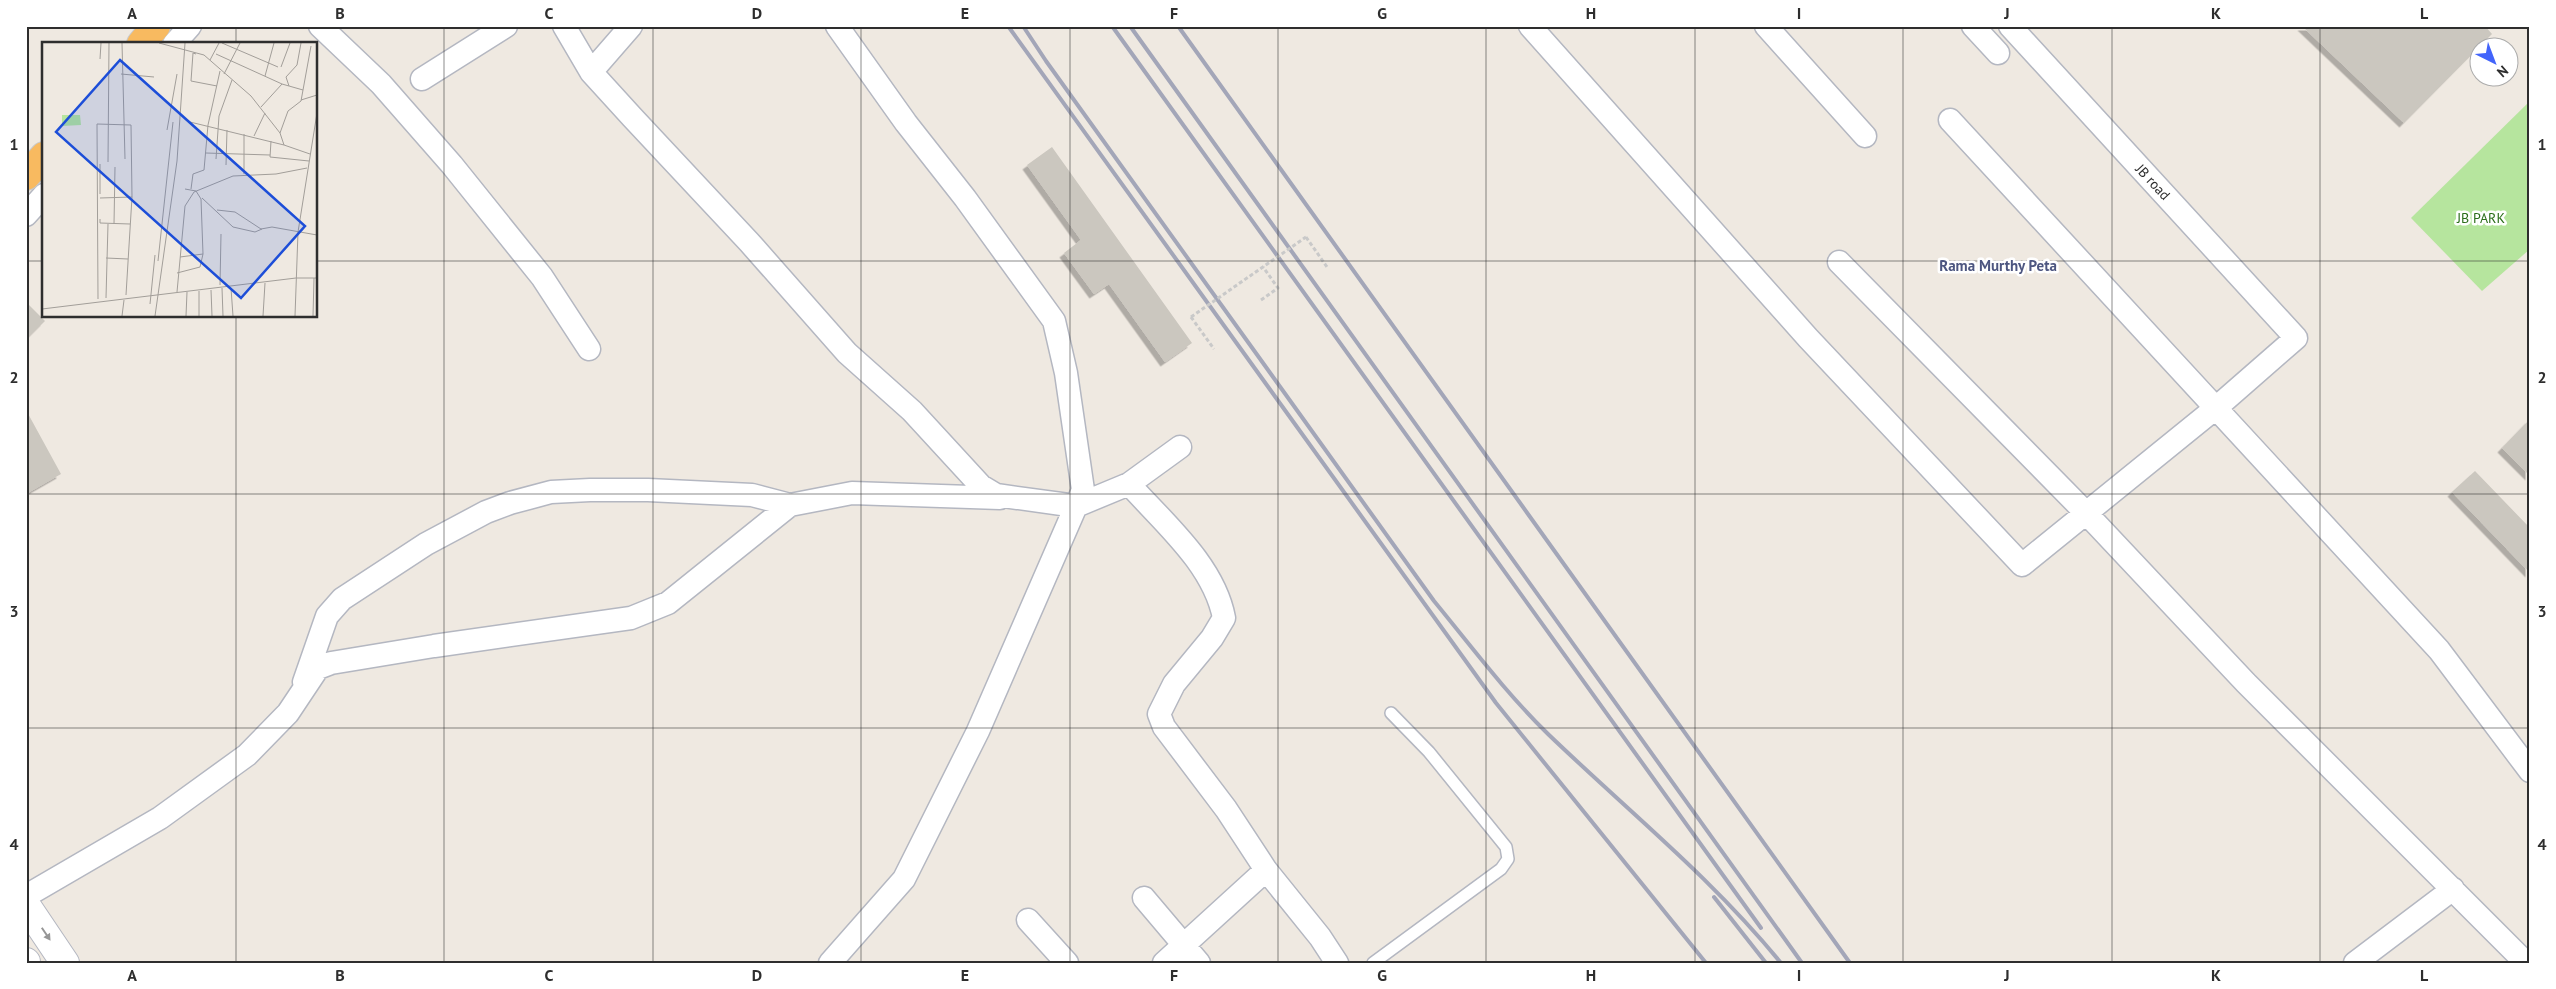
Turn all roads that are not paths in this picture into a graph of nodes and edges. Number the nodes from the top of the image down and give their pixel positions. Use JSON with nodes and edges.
{"nodes":[{"id":1,"x":156,"y":26,"type":"edge"},
{"id":2,"x":190,"y":26,"type":"edge"},
{"id":3,"x":320,"y":26,"type":"edge"},
{"id":4,"x":506,"y":26,"type":"edge"},
{"id":5,"x":564,"y":26,"type":"edge"},
{"id":6,"x":631,"y":26,"type":"edge"},
{"id":7,"x":837,"y":26,"type":"edge"},
{"id":8,"x":1530,"y":26,"type":"edge"},
{"id":9,"x":1766,"y":26,"type":"edge"},
{"id":10,"x":1973,"y":26,"type":"edge"},
{"id":11,"x":2010,"y":26,"type":"edge"},
{"id":12,"x":143,"y":42,"type":"edge"},
{"id":13,"x":176,"y":42,"type":"edge"},
{"id":14,"x":1998,"y":53,"type":"dead end"},
{"id":15,"x":591,"y":72,"type":"junction"},
{"id":16,"x":422,"y":78,"type":"dead end"},
{"id":17,"x":1950,"y":120,"type":"dead end"},
{"id":18,"x":1865,"y":136,"type":"dead end"},
{"id":19,"x":42,"y":158,"type":"edge"},
{"id":20,"x":26,"y":176,"type":"edge"},
{"id":21,"x":42,"y":197,"type":"edge"},
{"id":22,"x":26,"y":215,"type":"edge"},
{"id":23,"x":1839,"y":262,"type":"dead end"},
{"id":24,"x":589,"y":349,"type":"dead end"},
{"id":25,"x":2216,"y":407,"type":"junction"},
{"id":26,"x":1180,"y":447,"type":"dead end"},
{"id":27,"x":1129,"y":484,"type":"junction"},
{"id":28,"x":1018,"y":498,"type":"junction"},
{"id":29,"x":790,"y":505,"type":"junction"},
{"id":30,"x":1076,"y":506,"type":"junction"},
{"id":31,"x":2086,"y":513,"type":"junction"},
{"id":32,"x":301,"y":692,"type":"junction"},
{"id":33,"x":1391,"y":713,"type":"dead end"},
{"id":34,"x":2530,"y":771,"type":"edge"},
{"id":35,"x":1266,"y":870,"type":"junction"},
{"id":36,"x":2453,"y":889,"type":"junction"},
{"id":37,"x":26,"y":896,"type":"edge"},
{"id":38,"x":1144,"y":898,"type":"dead end"},
{"id":39,"x":26,"y":905,"type":"edge"},
{"id":40,"x":1028,"y":920,"type":"dead end"},
{"id":41,"x":1192,"y":954,"type":"edge"},
{"id":42,"x":66,"y":963,"type":"edge"},
{"id":43,"x":830,"y":963,"type":"edge"},
{"id":44,"x":1067,"y":963,"type":"edge"},
{"id":45,"x":1164,"y":963,"type":"edge"},
{"id":46,"x":1337,"y":963,"type":"edge"},
{"id":47,"x":1373,"y":963,"type":"edge"},
{"id":48,"x":2355,"y":963,"type":"edge"},
{"id":49,"x":2526,"y":963,"type":"edge"}],
"edges":[{"from":1,"to":12,"type":"highway"},
{"from":2,"to":13,"type":"street"},
{"from":3,"to":24,"type":"street"},
{"from":4,"to":16,"type":"street"},
{"from":5,"to":15,"type":"street"},
{"from":6,"to":15,"type":"street"},
{"from":7,"to":30,"type":"street"},
{"from":8,"to":31,"type":"street"},
{"from":9,"to":18,"type":"street"},
{"from":10,"to":14,"type":"street"},
{"from":11,"to":25,"type":"street","name":"JB road"},
{"from":15,"to":28,"type":"street"},
{"from":17,"to":25,"type":"street"},
{"from":19,"to":20,"type":"highway"},
{"from":21,"to":22,"type":"street"},
{"from":23,"to":31,"type":"street"},
{"from":25,"to":31,"type":"street"},
{"from":25,"to":34,"type":"street"},
{"from":26,"to":27,"type":"street"},
{"from":27,"to":30,"type":"street"},
{"from":27,"to":35,"type":"street"},
{"from":28,"to":29,"type":"street"},
{"from":28,"to":30,"type":"street"},
{"from":29,"to":32,"type":"street"},
{"from":29,"to":32,"type":"street"},
{"from":30,"to":43,"type":"street"},
{"from":31,"to":36,"type":"street"},
{"from":32,"to":37,"type":"street"},
{"from":33,"to":47,"type":"lane"},
{"from":35,"to":41,"type":"street"},
{"from":35,"to":46,"type":"street"},
{"from":36,"to":48,"type":"street"},
{"from":36,"to":49,"type":"street"},
{"from":38,"to":41,"type":"street"},
{"from":39,"to":42,"type":"main road","one_way":true},
{"from":40,"to":44,"type":"street"},
{"from":41,"to":45,"type":"street"}]}
